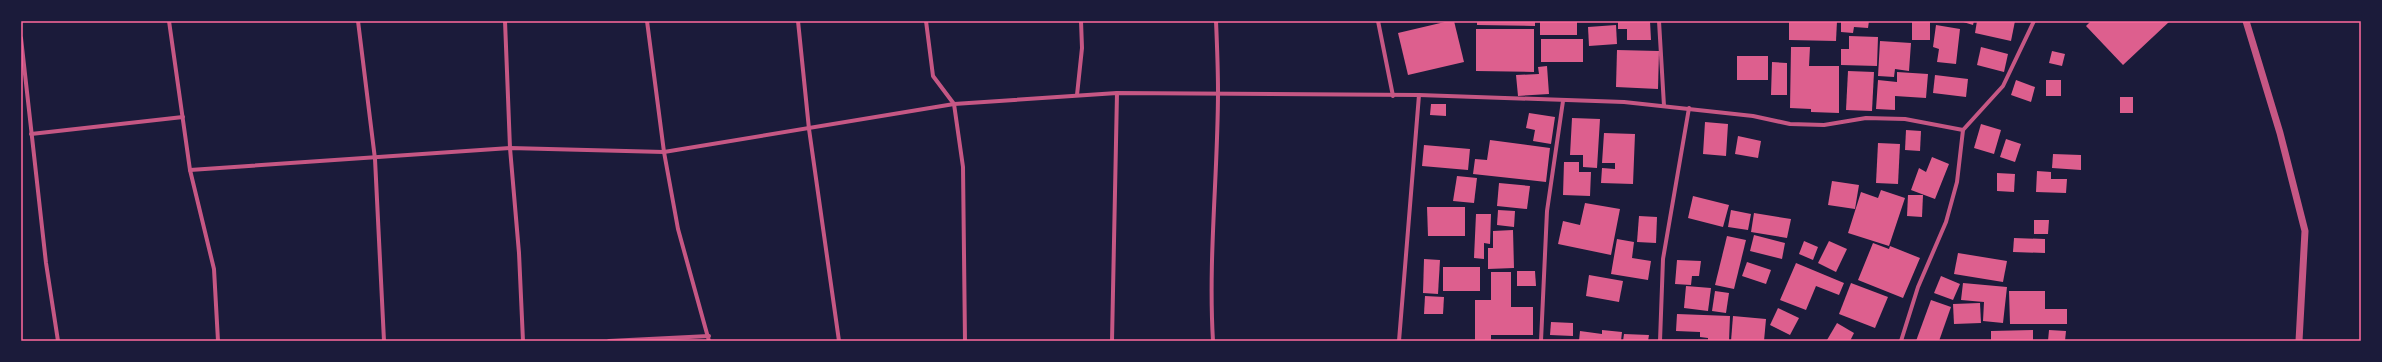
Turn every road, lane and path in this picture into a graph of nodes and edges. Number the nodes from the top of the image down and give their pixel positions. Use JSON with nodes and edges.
{"nodes":[{"id":1,"x":169,"y":21,"type":"edge"},
{"id":2,"x":358,"y":21,"type":"edge"},
{"id":3,"x":505,"y":21,"type":"edge"},
{"id":4,"x":647,"y":21,"type":"edge"},
{"id":5,"x":798,"y":21,"type":"edge"},
{"id":6,"x":926,"y":21,"type":"edge"},
{"id":7,"x":1081,"y":21,"type":"edge"},
{"id":8,"x":1216,"y":21,"type":"edge"},
{"id":9,"x":1378,"y":21,"type":"edge"},
{"id":10,"x":1659,"y":21,"type":"edge"},
{"id":11,"x":2034,"y":21,"type":"edge"},
{"id":12,"x":2246,"y":21,"type":"edge"},
{"id":13,"x":21,"y":38,"type":"edge"},
{"id":14,"x":1117,"y":92,"type":"junction"},
{"id":15,"x":1218,"y":92,"type":"junction"},
{"id":16,"x":1077,"y":95,"type":"junction"},
{"id":17,"x":1419,"y":95,"type":"junction"},
{"id":18,"x":1393,"y":96,"type":"junction"},
{"id":19,"x":1563,"y":101,"type":"junction"},
{"id":20,"x":954,"y":104,"type":"junction"},
{"id":21,"x":1664,"y":106,"type":"junction"},
{"id":22,"x":1689,"y":108,"type":"junction"},
{"id":23,"x":183,"y":117,"type":"junction"},
{"id":24,"x":809,"y":129,"type":"junction"},
{"id":25,"x":1963,"y":130,"type":"junction"},
{"id":26,"x":31,"y":134,"type":"junction"},
{"id":27,"x":510,"y":148,"type":"junction"},
{"id":28,"x":664,"y":152,"type":"junction"},
{"id":29,"x":375,"y":158,"type":"junction"},
{"id":30,"x":190,"y":170,"type":"junction"},
{"id":31,"x":709,"y":336,"type":"junction"},
{"id":32,"x":58,"y":341,"type":"edge"},
{"id":33,"x":218,"y":341,"type":"edge"},
{"id":34,"x":384,"y":341,"type":"edge"},
{"id":35,"x":523,"y":341,"type":"edge"},
{"id":36,"x":608,"y":341,"type":"edge"},
{"id":37,"x":709,"y":341,"type":"edge"},
{"id":38,"x":839,"y":341,"type":"edge"},
{"id":39,"x":965,"y":341,"type":"edge"},
{"id":40,"x":1112,"y":341,"type":"edge"},
{"id":41,"x":1213,"y":341,"type":"edge"},
{"id":42,"x":1399,"y":341,"type":"edge"},
{"id":43,"x":1541,"y":341,"type":"edge"},
{"id":44,"x":1660,"y":341,"type":"edge"},
{"id":45,"x":1901,"y":341,"type":"edge"},
{"id":46,"x":2299,"y":341,"type":"edge"}],
"edges":[{"from":1,"to":23,"type":"street"},
{"from":2,"to":29,"type":"street"},
{"from":3,"to":27,"type":"street"},
{"from":4,"to":28,"type":"street"},
{"from":5,"to":24,"type":"street"},
{"from":6,"to":20,"type":"street"},
{"from":7,"to":16,"type":"street"},
{"from":8,"to":15,"type":"street"},
{"from":9,"to":18,"type":"street"},
{"from":10,"to":21,"type":"street"},
{"from":11,"to":25,"type":"street"},
{"from":12,"to":46,"type":"street"},
{"from":13,"to":26,"type":"street"},
{"from":14,"to":15,"type":"street"},
{"from":14,"to":16,"type":"street"},
{"from":14,"to":40,"type":"street"},
{"from":15,"to":18,"type":"street"},
{"from":15,"to":41,"type":"street"},
{"from":16,"to":20,"type":"street"},
{"from":17,"to":18,"type":"street"},
{"from":17,"to":19,"type":"street"},
{"from":17,"to":42,"type":"street"},
{"from":19,"to":21,"type":"street"},
{"from":19,"to":43,"type":"street"},
{"from":20,"to":24,"type":"street"},
{"from":20,"to":39,"type":"street"},
{"from":21,"to":22,"type":"street"},
{"from":22,"to":25,"type":"street"},
{"from":22,"to":44,"type":"street"},
{"from":23,"to":26,"type":"street"},
{"from":23,"to":30,"type":"street"},
{"from":24,"to":28,"type":"street"},
{"from":24,"to":38,"type":"street"},
{"from":25,"to":45,"type":"street"},
{"from":26,"to":32,"type":"street"},
{"from":27,"to":28,"type":"street"},
{"from":27,"to":29,"type":"street"},
{"from":27,"to":35,"type":"street"},
{"from":28,"to":31,"type":"street"},
{"from":29,"to":30,"type":"street"},
{"from":29,"to":34,"type":"street"},
{"from":30,"to":33,"type":"street"},
{"from":31,"to":36,"type":"street"},
{"from":31,"to":37,"type":"street"}]}
